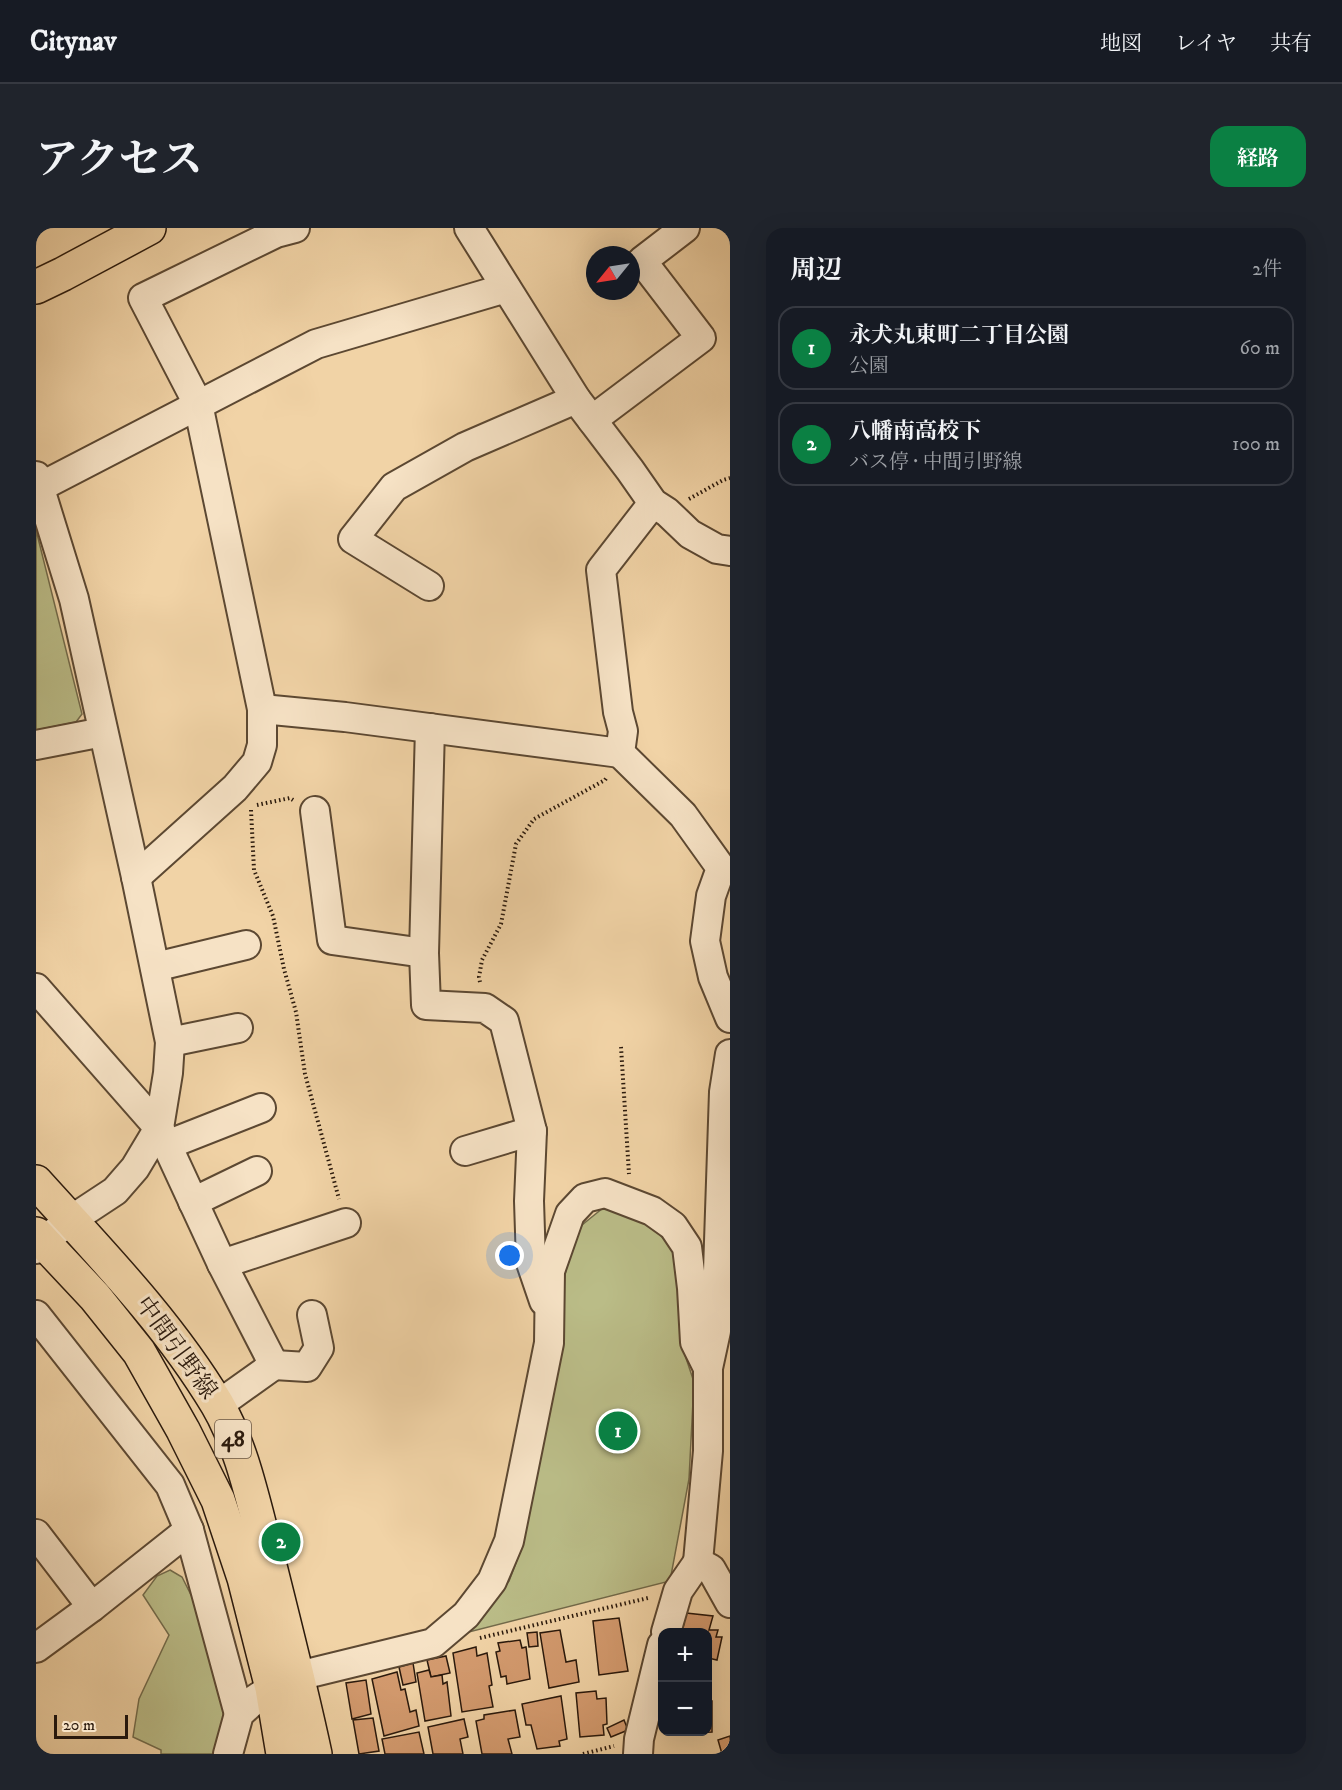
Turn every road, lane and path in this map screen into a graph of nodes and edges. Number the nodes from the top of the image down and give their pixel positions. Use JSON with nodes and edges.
{"nodes":[{"id":1,"x":149,"y":228,"type":"edge"},
{"id":2,"x":295,"y":228,"type":"edge"},
{"id":3,"x":469,"y":228,"type":"edge"},
{"id":4,"x":685,"y":228,"type":"edge"},
{"id":5,"x":36,"y":287,"type":"edge"},
{"id":6,"x":506,"y":288,"type":"junction"},
{"id":7,"x":198,"y":404,"type":"junction"},
{"id":8,"x":584,"y":410,"type":"junction"},
{"id":9,"x":730,"y":478,"type":"edge"},
{"id":10,"x":37,"y":484,"type":"edge"},
{"id":11,"x":660,"y":507,"type":"junction"},
{"id":12,"x":730,"y":551,"type":"edge"},
{"id":13,"x":429,"y":586,"type":"dead end"},
{"id":14,"x":262,"y":709,"type":"junction"},
{"id":15,"x":430,"y":728,"type":"junction"},
{"id":16,"x":103,"y":732,"type":"junction"},
{"id":17,"x":36,"y":745,"type":"edge"},
{"id":18,"x":620,"y":753,"type":"junction"},
{"id":19,"x":315,"y":811,"type":"joint"},
{"id":20,"x":725,"y":858,"type":"edge"},
{"id":21,"x":136,"y":877,"type":"junction"},
{"id":22,"x":246,"y":945,"type":"dead end"},
{"id":23,"x":424,"y":953,"type":"junction"},
{"id":24,"x":155,"y":967,"type":"junction"},
{"id":25,"x":36,"y":988,"type":"edge"},
{"id":26,"x":485,"y":1008,"type":"junction"},
{"id":27,"x":730,"y":1018,"type":"edge"},
{"id":28,"x":238,"y":1028,"type":"dead end"},
{"id":29,"x":170,"y":1042,"type":"junction"},
{"id":30,"x":621,"y":1047,"type":"dead end"},
{"id":31,"x":730,"y":1054,"type":"edge"},
{"id":32,"x":727,"y":1092,"type":"edge"},
{"id":33,"x":261,"y":1108,"type":"dead end"},
{"id":34,"x":532,"y":1131,"type":"junction"},
{"id":35,"x":163,"y":1136,"type":"junction"},
{"id":36,"x":465,"y":1151,"type":"dead end"},
{"id":37,"x":257,"y":1171,"type":"dead end"},
{"id":38,"x":36,"y":1182,"type":"edge"},
{"id":39,"x":193,"y":1202,"type":"junction"},
{"id":40,"x":631,"y":1202,"type":"junction"},
{"id":41,"x":70,"y":1220,"type":"junction"},
{"id":42,"x":346,"y":1224,"type":"joint"},
{"id":43,"x":38,"y":1241,"type":"edge"},
{"id":44,"x":222,"y":1264,"type":"junction"},
{"id":45,"x":36,"y":1315,"type":"edge"},
{"id":46,"x":312,"y":1315,"type":"dead end"},
{"id":47,"x":550,"y":1320,"type":"junction"},
{"id":48,"x":274,"y":1365,"type":"junction"},
{"id":49,"x":708,"y":1368,"type":"junction"},
{"id":50,"x":218,"y":1406,"type":"junction"},
{"id":51,"x":719,"y":1448,"type":"edge"},
{"id":52,"x":189,"y":1530,"type":"junction"},
{"id":53,"x":36,"y":1534,"type":"edge"},
{"id":54,"x":698,"y":1562,"type":"junction"},
{"id":55,"x":678,"y":1591,"type":"junction"},
{"id":56,"x":730,"y":1603,"type":"edge"},
{"id":57,"x":92,"y":1607,"type":"junction"},
{"id":58,"x":530,"y":1626,"type":"dead end"},
{"id":59,"x":667,"y":1628,"type":"edge"},
{"id":60,"x":36,"y":1648,"type":"edge"},
{"id":61,"x":658,"y":1665,"type":"edge"},
{"id":62,"x":285,"y":1682,"type":"junction"},
{"id":63,"x":239,"y":1714,"type":"junction"},
{"id":64,"x":228,"y":1754,"type":"edge"},
{"id":65,"x":283,"y":1754,"type":"edge"},
{"id":66,"x":315,"y":1754,"type":"edge"},
{"id":67,"x":638,"y":1754,"type":"edge"}],
"edges":[{"from":1,"to":5,"type":"main road"},
{"from":2,"to":7,"type":"street"},
{"from":3,"to":6,"type":"street"},
{"from":4,"to":8,"type":"street"},
{"from":6,"to":7,"type":"street"},
{"from":6,"to":8,"type":"street"},
{"from":7,"to":10,"type":"street"},
{"from":7,"to":14,"type":"street"},
{"from":8,"to":11,"type":"street"},
{"from":8,"to":13,"type":"street"},
{"from":9,"to":11,"type":"path"},
{"from":10,"to":16,"type":"street"},
{"from":11,"to":12,"type":"street"},
{"from":11,"to":18,"type":"street"},
{"from":14,"to":15,"type":"street"},
{"from":14,"to":21,"type":"street"},
{"from":15,"to":18,"type":"street"},
{"from":15,"to":23,"type":"street"},
{"from":16,"to":17,"type":"street"},
{"from":16,"to":21,"type":"street"},
{"from":18,"to":20,"type":"street"},
{"from":18,"to":26,"type":"path"},
{"from":19,"to":23,"type":"street"},
{"from":19,"to":42,"type":"path"},
{"from":20,"to":27,"type":"street"},
{"from":21,"to":24,"type":"street"},
{"from":22,"to":24,"type":"street"},
{"from":23,"to":26,"type":"street"},
{"from":24,"to":29,"type":"street"},
{"from":25,"to":35,"type":"street"},
{"from":26,"to":34,"type":"street"},
{"from":28,"to":29,"type":"street"},
{"from":29,"to":35,"type":"street"},
{"from":30,"to":40,"type":"path"},
{"from":31,"to":32,"type":"street"},
{"from":32,"to":49,"type":"street"},
{"from":33,"to":35,"type":"street"},
{"from":34,"to":36,"type":"street"},
{"from":34,"to":47,"type":"street"},
{"from":35,"to":39,"type":"street"},
{"from":35,"to":41,"type":"street"},
{"from":37,"to":39,"type":"street"},
{"from":38,"to":41,"type":"main road","name":"中間引野線","number":"48"},
{"from":39,"to":44,"type":"street"},
{"from":40,"to":47,"type":"street"},
{"from":40,"to":49,"type":"street"},
{"from":41,"to":43,"type":"street"},
{"from":41,"to":50,"type":"main road","name":"中間引野線","number":"48"},
{"from":42,"to":44,"type":"street"},
{"from":43,"to":62,"type":"main road","name":"中間引野線","number":"48"},
{"from":44,"to":48,"type":"street"},
{"from":45,"to":52,"type":"street"},
{"from":46,"to":48,"type":"street"},
{"from":47,"to":62,"type":"street"},
{"from":48,"to":50,"type":"street"},
{"from":49,"to":51,"type":"street"},
{"from":50,"to":62,"type":"main road","name":"中間引野線","number":"48"},
{"from":51,"to":54,"type":"street"},
{"from":52,"to":57,"type":"street"},
{"from":52,"to":63,"type":"street"},
{"from":53,"to":57,"type":"street"},
{"from":54,"to":55,"type":"street"},
{"from":54,"to":56,"type":"street"},
{"from":55,"to":58,"type":"path"},
{"from":55,"to":59,"type":"street"},
{"from":57,"to":60,"type":"street"},
{"from":61,"to":67,"type":"street"},
{"from":62,"to":63,"type":"street"},
{"from":62,"to":65,"type":"main road","name":"中間引野線","number":"48"},
{"from":62,"to":66,"type":"main road","name":"中間引野線","number":"48"},
{"from":63,"to":64,"type":"street"}]}
